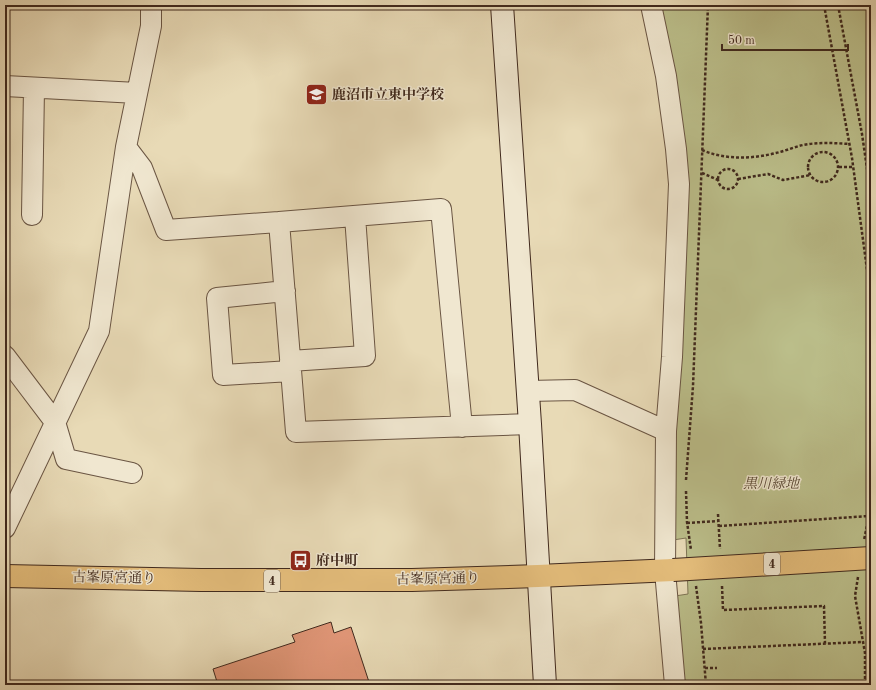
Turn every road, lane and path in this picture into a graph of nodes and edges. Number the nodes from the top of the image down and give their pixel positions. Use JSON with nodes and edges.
{"nodes":[{"id":1,"x":151,"y":5,"type":"edge"},
{"id":2,"x":502,"y":5,"type":"edge"},
{"id":3,"x":651,"y":5,"type":"edge"},
{"id":4,"x":708,"y":5,"type":"edge"},
{"id":5,"x":824,"y":5,"type":"edge"},
{"id":6,"x":838,"y":5,"type":"edge"},
{"id":7,"x":5,"y":86,"type":"edge"},
{"id":8,"x":34,"y":88,"type":"junction"},
{"id":9,"x":137,"y":93,"type":"junction"},
{"id":10,"x":850,"y":144,"type":"junction"},
{"id":11,"x":126,"y":147,"type":"junction"},
{"id":12,"x":702,"y":150,"type":"junction"},
{"id":13,"x":853,"y":167,"type":"junction"},
{"id":14,"x":839,"y":168,"type":"junction"},
{"id":15,"x":702,"y":173,"type":"junction"},
{"id":16,"x":811,"y":175,"type":"junction"},
{"id":17,"x":738,"y":179,"type":"junction"},
{"id":18,"x":718,"y":180,"type":"junction"},
{"id":19,"x":871,"y":196,"type":"edge"},
{"id":20,"x":32,"y":215,"type":"dead end"},
{"id":21,"x":354,"y":216,"type":"junction"},
{"id":22,"x":279,"y":222,"type":"junction"},
{"id":23,"x":285,"y":291,"type":"junction"},
{"id":24,"x":5,"y":356,"type":"edge"},
{"id":25,"x":291,"y":366,"type":"junction"},
{"id":26,"x":528,"y":391,"type":"junction"},
{"id":27,"x":55,"y":422,"type":"junction"},
{"id":28,"x":530,"y":424,"type":"junction"},
{"id":29,"x":462,"y":426,"type":"junction"},
{"id":30,"x":666,"y":431,"type":"junction"},
{"id":31,"x":132,"y":473,"type":"dead end"},
{"id":32,"x":685,"y":482,"type":"dead end"},
{"id":33,"x":686,"y":490,"type":"dead end"},
{"id":34,"x":718,"y":514,"type":"dead end"},
{"id":35,"x":869,"y":516,"type":"junction"},
{"id":36,"x":718,"y":521,"type":"junction"},
{"id":37,"x":687,"y":523,"type":"junction"},
{"id":38,"x":718,"y":526,"type":"junction"},
{"id":39,"x":5,"y":528,"type":"edge"},
{"id":40,"x":691,"y":554,"type":"dead end"},
{"id":41,"x":720,"y":557,"type":"dead end"},
{"id":42,"x":864,"y":559,"type":"edge"},
{"id":43,"x":669,"y":571,"type":"junction"},
{"id":44,"x":5,"y":576,"type":"edge"},
{"id":45,"x":538,"y":576,"type":"junction"},
{"id":46,"x":722,"y":580,"type":"dead end"},
{"id":47,"x":696,"y":585,"type":"dead end"},
{"id":48,"x":863,"y":642,"type":"junction"},
{"id":49,"x":825,"y":644,"type":"junction"},
{"id":50,"x":703,"y":649,"type":"junction"},
{"id":51,"x":705,"y":668,"type":"junction"},
{"id":52,"x":717,"y":668,"type":"dead end"},
{"id":53,"x":545,"y":685,"type":"edge"},
{"id":54,"x":675,"y":685,"type":"edge"},
{"id":55,"x":706,"y":685,"type":"edge"},
{"id":56,"x":865,"y":685,"type":"edge"}],
"edges":[{"from":1,"to":9,"type":"street"},
{"from":2,"to":26,"type":"street"},
{"from":3,"to":30,"type":"street"},
{"from":4,"to":12,"type":"path"},
{"from":5,"to":10,"type":"path"},
{"from":6,"to":19,"type":"path"},
{"from":7,"to":8,"type":"street"},
{"from":8,"to":9,"type":"street"},
{"from":8,"to":20,"type":"street"},
{"from":9,"to":11,"type":"street"},
{"from":10,"to":12,"type":"path"},
{"from":10,"to":13,"type":"path"},
{"from":11,"to":22,"type":"street"},
{"from":11,"to":27,"type":"street"},
{"from":12,"to":15,"type":"path"},
{"from":13,"to":14,"type":"path"},
{"from":13,"to":35,"type":"path"},
{"from":14,"to":16,"type":"path"},
{"from":14,"to":16,"type":"path"},
{"from":15,"to":18,"type":"path"},
{"from":15,"to":32,"type":"path"},
{"from":16,"to":17,"type":"path"},
{"from":17,"to":18,"type":"path"},
{"from":17,"to":18,"type":"path"},
{"from":21,"to":22,"type":"street"},
{"from":21,"to":25,"type":"street"},
{"from":21,"to":29,"type":"street"},
{"from":22,"to":23,"type":"street"},
{"from":23,"to":25,"type":"street"},
{"from":23,"to":25,"type":"street"},
{"from":24,"to":27,"type":"street"},
{"from":25,"to":29,"type":"street"},
{"from":26,"to":28,"type":"street"},
{"from":26,"to":30,"type":"street"},
{"from":27,"to":31,"type":"street"},
{"from":27,"to":39,"type":"street"},
{"from":28,"to":29,"type":"street"},
{"from":28,"to":45,"type":"street"},
{"from":30,"to":43,"type":"street"},
{"from":33,"to":37,"type":"path"},
{"from":34,"to":36,"type":"path"},
{"from":35,"to":38,"type":"path"},
{"from":35,"to":42,"type":"path"},
{"from":36,"to":37,"type":"path"},
{"from":36,"to":38,"type":"path"},
{"from":37,"to":40,"type":"path"},
{"from":38,"to":41,"type":"path"},
{"from":42,"to":43,"type":"main road","name":"古峯原宮通り","number":"4","bridge":true},
{"from":42,"to":48,"type":"path"},
{"from":43,"to":45,"type":"main road","name":"古峯原宮通り","number":"4"},
{"from":43,"to":54,"type":"street"},
{"from":44,"to":45,"type":"main road","name":"古峯原宮通り","number":"4"},
{"from":45,"to":53,"type":"street"},
{"from":46,"to":49,"type":"path"},
{"from":47,"to":50,"type":"path"},
{"from":48,"to":49,"type":"path"},
{"from":48,"to":56,"type":"path"},
{"from":49,"to":50,"type":"path"},
{"from":50,"to":51,"type":"path"},
{"from":51,"to":52,"type":"path"},
{"from":51,"to":55,"type":"path"}]}
